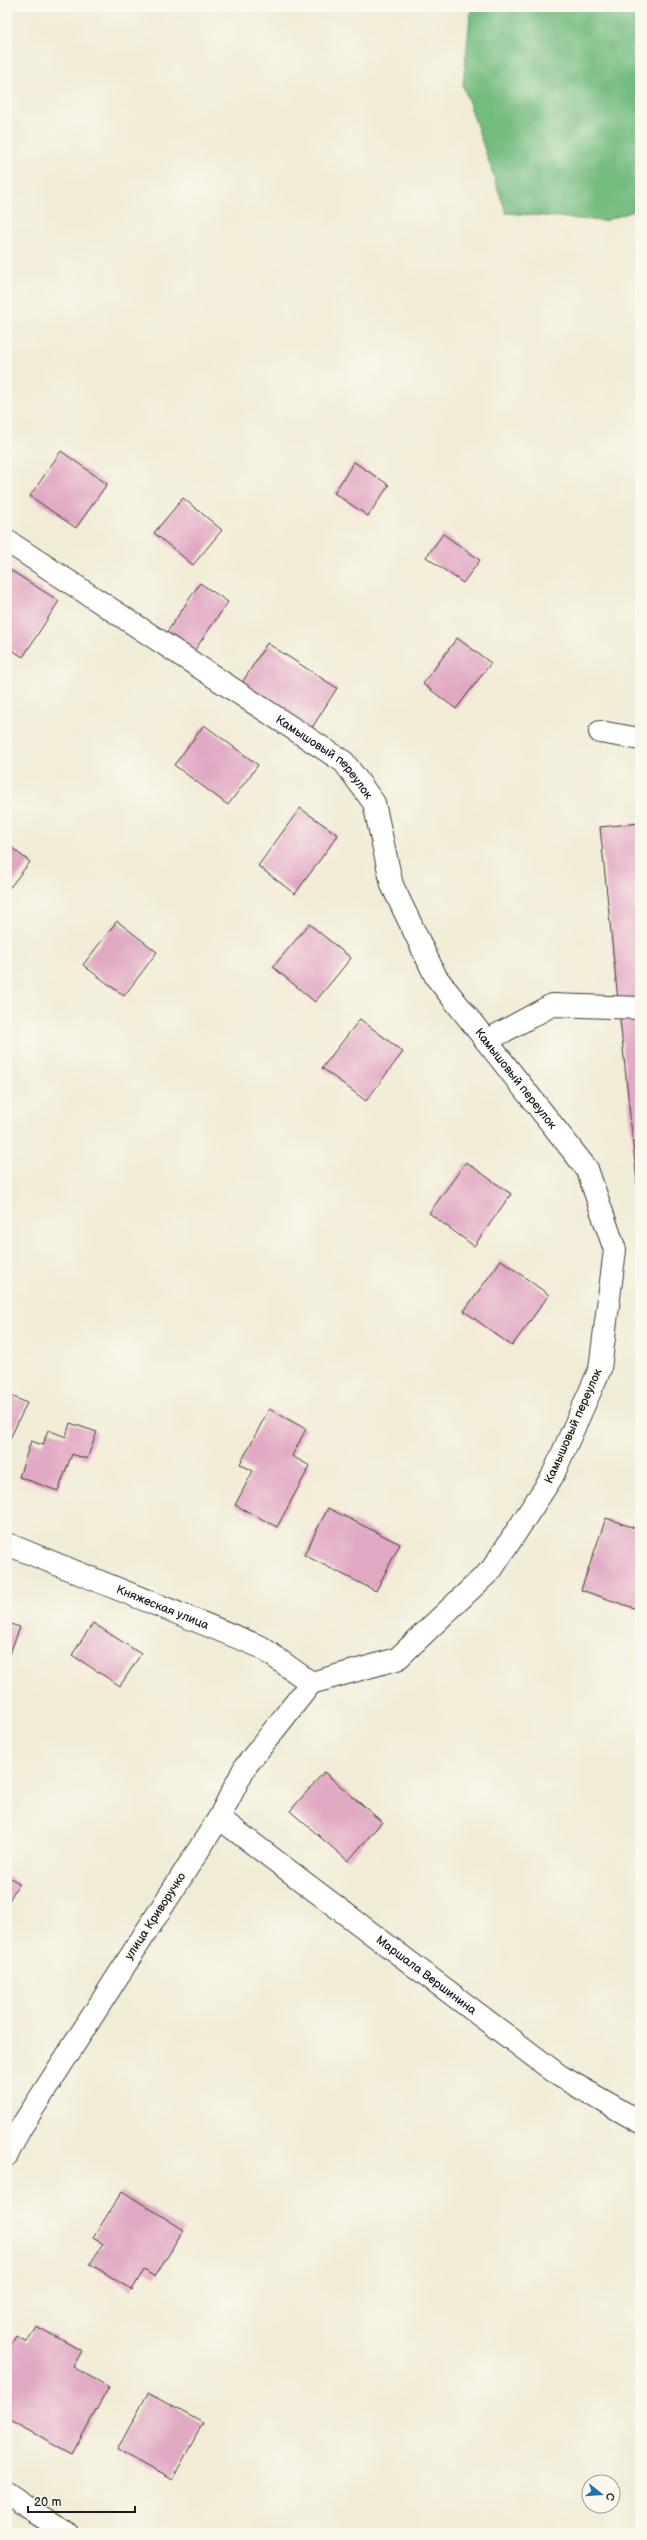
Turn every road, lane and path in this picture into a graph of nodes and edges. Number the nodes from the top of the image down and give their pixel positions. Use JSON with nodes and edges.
{"nodes":[{"id":1,"x":7,"y":541,"type":"edge"},
{"id":2,"x":600,"y":732,"type":"dead end"},
{"id":3,"x":640,"y":739,"type":"edge"},
{"id":4,"x":640,"y":1008,"type":"edge"},
{"id":5,"x":486,"y":1041,"type":"junction"},
{"id":6,"x":7,"y":1544,"type":"edge"},
{"id":7,"x":311,"y":1683,"type":"junction"},
{"id":8,"x":219,"y":1818,"type":"junction"},
{"id":9,"x":640,"y":2122,"type":"edge"},
{"id":10,"x":7,"y":2155,"type":"edge"},
{"id":11,"x":7,"y":2492,"type":"edge"},
{"id":12,"x":67,"y":2533,"type":"edge"}],
"edges":[{"from":1,"to":5,"type":"street","name":"Камышовый переулок"},
{"from":2,"to":3,"type":"street"},
{"from":4,"to":5,"type":"street"},
{"from":5,"to":7,"type":"street","name":"Камышовый переулок"},
{"from":6,"to":7,"type":"street","name":"Княжеская улица"},
{"from":7,"to":8,"type":"street","name":"улица Криворучко"},
{"from":8,"to":9,"type":"street","name":"Маршала Вершинина"},
{"from":8,"to":10,"type":"street","name":"улица Криворучко"},
{"from":11,"to":12,"type":"street"}]}
